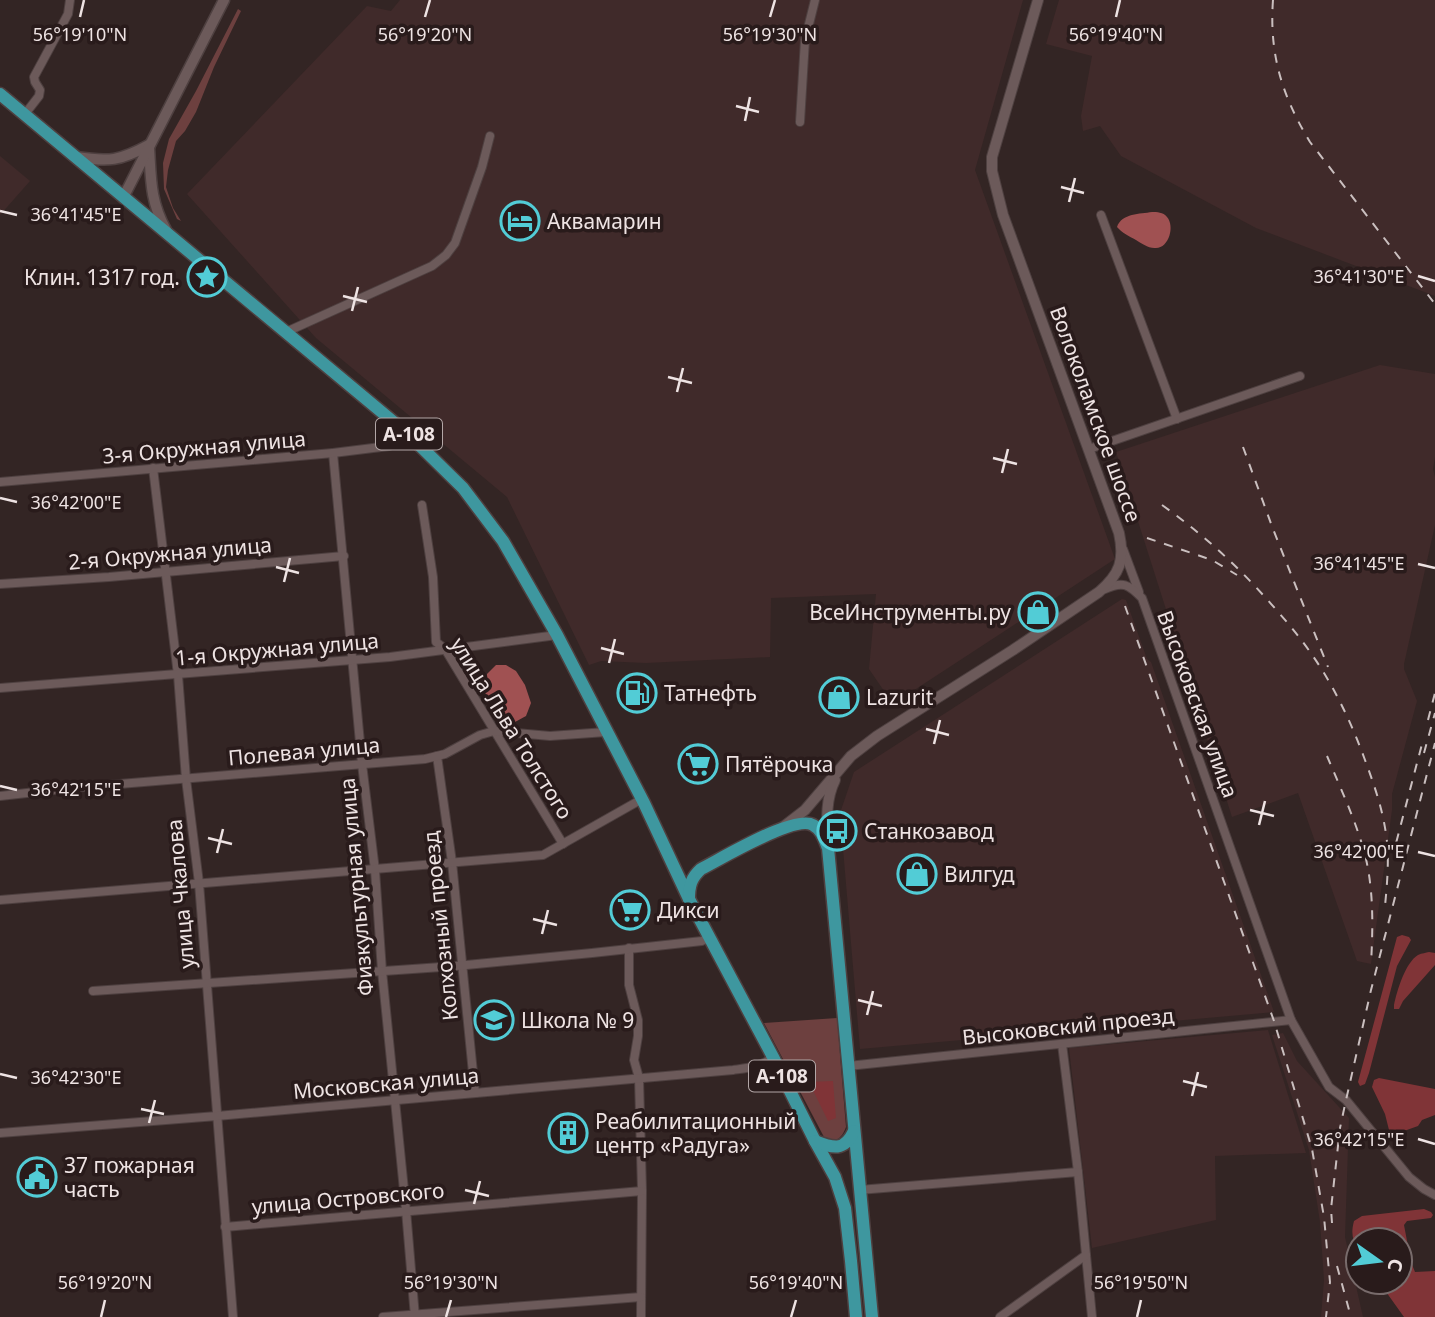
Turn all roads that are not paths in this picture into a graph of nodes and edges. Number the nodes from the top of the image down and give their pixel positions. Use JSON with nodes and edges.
{"nodes":[{"id":1,"x":70,"y":0,"type":"edge"},
{"id":2,"x":224,"y":0,"type":"edge"},
{"id":3,"x":816,"y":0,"type":"edge"},
{"id":4,"x":1038,"y":0,"type":"edge"},
{"id":5,"x":0,"y":94,"type":"edge"},
{"id":6,"x":24,"y":114,"type":"junction"},
{"id":7,"x":800,"y":122,"type":"dead end"},
{"id":8,"x":490,"y":136,"type":"dead end"},
{"id":9,"x":149,"y":145,"type":"junction"},
{"id":10,"x":76,"y":157,"type":"junction"},
{"id":11,"x":124,"y":196,"type":"junction"},
{"id":12,"x":1101,"y":215,"type":"dead end"},
{"id":13,"x":168,"y":233,"type":"junction"},
{"id":14,"x":286,"y":332,"type":"junction"},
{"id":15,"x":1300,"y":376,"type":"dead end"},
{"id":16,"x":1177,"y":419,"type":"junction"},
{"id":17,"x":408,"y":434,"type":"junction"},
{"id":18,"x":1089,"y":449,"type":"junction"},
{"id":19,"x":333,"y":453,"type":"junction"},
{"id":20,"x":153,"y":468,"type":"junction"},
{"id":21,"x":0,"y":482,"type":"edge"},
{"id":22,"x":422,"y":505,"type":"dead end"},
{"id":23,"x":1123,"y":550,"type":"junction"},
{"id":24,"x":344,"y":556,"type":"junction"},
{"id":25,"x":166,"y":571,"type":"junction"},
{"id":26,"x":0,"y":584,"type":"edge"},
{"id":27,"x":1099,"y":592,"type":"junction"},
{"id":28,"x":1142,"y":598,"type":"junction"},
{"id":29,"x":557,"y":635,"type":"junction"},
{"id":30,"x":445,"y":649,"type":"junction"},
{"id":31,"x":354,"y":660,"type":"junction"},
{"id":32,"x":178,"y":675,"type":"junction"},
{"id":33,"x":0,"y":688,"type":"edge"},
{"id":34,"x":494,"y":731,"type":"junction"},
{"id":35,"x":607,"y":732,"type":"junction"},
{"id":36,"x":437,"y":756,"type":"junction"},
{"id":37,"x":851,"y":756,"type":"junction"},
{"id":38,"x":362,"y":764,"type":"junction"},
{"id":39,"x":186,"y":779,"type":"junction"},
{"id":40,"x":0,"y":796,"type":"edge"},
{"id":41,"x":642,"y":799,"type":"junction"},
{"id":42,"x":782,"y":827,"type":"junction"},
{"id":43,"x":564,"y":844,"type":"junction"},
{"id":44,"x":828,"y":848,"type":"junction"},
{"id":45,"x":452,"y":862,"type":"junction"},
{"id":46,"x":671,"y":862,"type":"junction"},
{"id":47,"x":701,"y":869,"type":"junction"},
{"id":48,"x":374,"y":870,"type":"junction"},
{"id":49,"x":199,"y":883,"type":"junction"},
{"id":50,"x":688,"y":899,"type":"junction"},
{"id":51,"x":0,"y":900,"type":"edge"},
{"id":52,"x":709,"y":937,"type":"junction"},
{"id":53,"x":629,"y":948,"type":"junction"},
{"id":54,"x":463,"y":966,"type":"junction"},
{"id":55,"x":382,"y":971,"type":"junction"},
{"id":56,"x":206,"y":983,"type":"junction"},
{"id":57,"x":93,"y":991,"type":"dead end"},
{"id":58,"x":1291,"y":1020,"type":"junction"},
{"id":59,"x":1062,"y":1044,"type":"junction"},
{"id":60,"x":773,"y":1057,"type":"junction"},
{"id":61,"x":848,"y":1066,"type":"junction"},
{"id":62,"x":639,"y":1078,"type":"junction"},
{"id":63,"x":475,"y":1093,"type":"junction"},
{"id":64,"x":394,"y":1100,"type":"junction"},
{"id":65,"x":217,"y":1116,"type":"junction"},
{"id":66,"x":854,"y":1131,"type":"junction"},
{"id":67,"x":0,"y":1133,"type":"edge"},
{"id":68,"x":815,"y":1141,"type":"junction"},
{"id":69,"x":1078,"y":1172,"type":"junction"},
{"id":70,"x":859,"y":1190,"type":"junction"},
{"id":71,"x":642,"y":1191,"type":"junction"},
{"id":72,"x":1435,"y":1195,"type":"edge"},
{"id":73,"x":406,"y":1210,"type":"junction"},
{"id":74,"x":225,"y":1227,"type":"junction"},
{"id":75,"x":1086,"y":1255,"type":"junction"},
{"id":76,"x":641,"y":1297,"type":"junction"},
{"id":77,"x":415,"y":1316,"type":"edge"},
{"id":78,"x":233,"y":1317,"type":"edge"},
{"id":79,"x":383,"y":1317,"type":"edge"},
{"id":80,"x":641,"y":1317,"type":"edge"},
{"id":81,"x":856,"y":1317,"type":"edge"},
{"id":82,"x":873,"y":1317,"type":"edge"},
{"id":83,"x":1000,"y":1317,"type":"edge"},
{"id":84,"x":1092,"y":1317,"type":"edge"}],
"edges":[{"from":1,"to":6,"type":"street"},
{"from":2,"to":9,"type":"main road"},
{"from":3,"to":7,"type":"street"},
{"from":4,"to":18,"type":"street","name":"Волоколамское шоссе"},
{"from":5,"to":6,"type":"highway","number":"А-108"},
{"from":6,"to":10,"type":"highway","number":"А-108"},
{"from":8,"to":14,"type":"street"},
{"from":9,"to":10,"type":"main road"},
{"from":9,"to":11,"type":"main road"},
{"from":9,"to":13,"type":"main road"},
{"from":10,"to":11,"type":"highway","number":"А-108"},
{"from":11,"to":13,"type":"highway","number":"А-108"},
{"from":12,"to":16,"type":"street"},
{"from":13,"to":14,"type":"highway","number":"А-108"},
{"from":14,"to":17,"type":"highway","number":"А-108"},
{"from":15,"to":16,"type":"street"},
{"from":16,"to":18,"type":"street"},
{"from":17,"to":19,"type":"street","name":"3-я Окружная улица"},
{"from":17,"to":29,"type":"highway","number":"А-108"},
{"from":18,"to":23,"type":"street","name":"Волоколамское шоссе"},
{"from":19,"to":20,"type":"street","name":"3-я Окружная улица"},
{"from":19,"to":24,"type":"street","name":"Физкультурная улица"},
{"from":20,"to":21,"type":"street","name":"3-я Окружная улица"},
{"from":20,"to":25,"type":"street","name":"улица Чкалова"},
{"from":22,"to":30,"type":"street","name":"улица Льва Толстого"},
{"from":23,"to":27,"type":"street","name":"Волоколамское шоссе"},
{"from":23,"to":28,"type":"street","name":"Высоковская улица"},
{"from":24,"to":25,"type":"street","name":"2-я Окружная улица"},
{"from":24,"to":31,"type":"street","name":"Физкультурная улица"},
{"from":25,"to":26,"type":"street","name":"2-я Окружная улица"},
{"from":25,"to":32,"type":"street","name":"улица Чкалова"},
{"from":27,"to":28,"type":"street","name":"Высоковская улица"},
{"from":27,"to":37,"type":"street","name":"Волоколамское шоссе"},
{"from":28,"to":58,"type":"street","name":"Высоковская улица"},
{"from":29,"to":30,"type":"street","name":"1-я Окружная улица"},
{"from":29,"to":35,"type":"highway","number":"А-108"},
{"from":30,"to":31,"type":"street","name":"1-я Окружная улица"},
{"from":30,"to":34,"type":"street","name":"улица Льва Толстого"},
{"from":31,"to":32,"type":"street","name":"1-я Окружная улица"},
{"from":31,"to":38,"type":"street","name":"Физкультурная улица"},
{"from":32,"to":33,"type":"street","name":"1-я Окружная улица"},
{"from":32,"to":39,"type":"street","name":"улица Чкалова"},
{"from":34,"to":35,"type":"street","name":"Полевая улица"},
{"from":34,"to":36,"type":"street","name":"Полевая улица"},
{"from":34,"to":43,"type":"street","name":"улица Льва Толстого"},
{"from":35,"to":41,"type":"highway","number":"А-108"},
{"from":36,"to":38,"type":"street","name":"Полевая улица"},
{"from":36,"to":45,"type":"street","name":"Колхозный проезд"},
{"from":37,"to":42,"type":"street","name":"Волоколамское шоссе"},
{"from":37,"to":44,"type":"street","name":"Волоколамское шоссе"},
{"from":38,"to":39,"type":"street","name":"Полевая улица"},
{"from":38,"to":48,"type":"street","name":"Физкультурная улица"},
{"from":39,"to":40,"type":"street","name":"Полевая улица"},
{"from":39,"to":49,"type":"street","name":"улица Чкалова"},
{"from":41,"to":43,"type":"street"},
{"from":41,"to":46,"type":"highway","number":"А-108"},
{"from":42,"to":44,"type":"highway"},
{"from":42,"to":47,"type":"highway"},
{"from":43,"to":45,"type":"street"},
{"from":44,"to":61,"type":"highway"},
{"from":45,"to":48,"type":"street"},
{"from":45,"to":54,"type":"street","name":"Колхозный проезд"},
{"from":46,"to":47,"type":"highway"},
{"from":46,"to":50,"type":"highway","number":"А-108"},
{"from":47,"to":50,"type":"highway"},
{"from":48,"to":49,"type":"street"},
{"from":48,"to":55,"type":"street","name":"Физкультурная улица"},
{"from":49,"to":51,"type":"street"},
{"from":49,"to":56,"type":"street","name":"улица Чкалова"},
{"from":50,"to":52,"type":"highway","number":"А-108"},
{"from":52,"to":53,"type":"street"},
{"from":52,"to":60,"type":"highway","number":"А-108"},
{"from":53,"to":54,"type":"street"},
{"from":53,"to":62,"type":"street"},
{"from":54,"to":55,"type":"street"},
{"from":54,"to":63,"type":"street","name":"Колхозный проезд"},
{"from":55,"to":56,"type":"street"},
{"from":55,"to":64,"type":"street","name":"Физкультурная улица"},
{"from":56,"to":57,"type":"street"},
{"from":56,"to":65,"type":"street","name":"улица Чкалова"},
{"from":58,"to":59,"type":"street","name":"Высоковский проезд"},
{"from":58,"to":72,"type":"street","name":"Высоковская улица"},
{"from":59,"to":61,"type":"street","name":"Высоковский проезд"},
{"from":59,"to":69,"type":"street"},
{"from":60,"to":62,"type":"street","name":"Московская улица"},
{"from":60,"to":68,"type":"highway","number":"А-108"},
{"from":61,"to":66,"type":"highway"},
{"from":62,"to":63,"type":"street","name":"Московская улица"},
{"from":62,"to":71,"type":"street"},
{"from":63,"to":64,"type":"street","name":"Московская улица"},
{"from":64,"to":65,"type":"street","name":"Московская улица"},
{"from":64,"to":73,"type":"street","name":"Физкультурная улица"},
{"from":65,"to":67,"type":"street","name":"Московская улица"},
{"from":65,"to":74,"type":"street","name":"улица Чкалова"},
{"from":66,"to":68,"type":"highway"},
{"from":66,"to":70,"type":"highway"},
{"from":68,"to":81,"type":"highway","number":"А-108"},
{"from":69,"to":70,"type":"street"},
{"from":69,"to":75,"type":"street"},
{"from":70,"to":82,"type":"highway"},
{"from":71,"to":73,"type":"street","name":"улица Островского"},
{"from":71,"to":76,"type":"street"},
{"from":73,"to":74,"type":"street","name":"улица Островского"},
{"from":73,"to":77,"type":"street","name":"Физкультурная улица"},
{"from":74,"to":78,"type":"street","name":"улица Чкалова"},
{"from":75,"to":83,"type":"street"},
{"from":75,"to":84,"type":"street"},
{"from":76,"to":77,"type":"street"},
{"from":76,"to":80,"type":"street"},
{"from":77,"to":79,"type":"street"}]}
